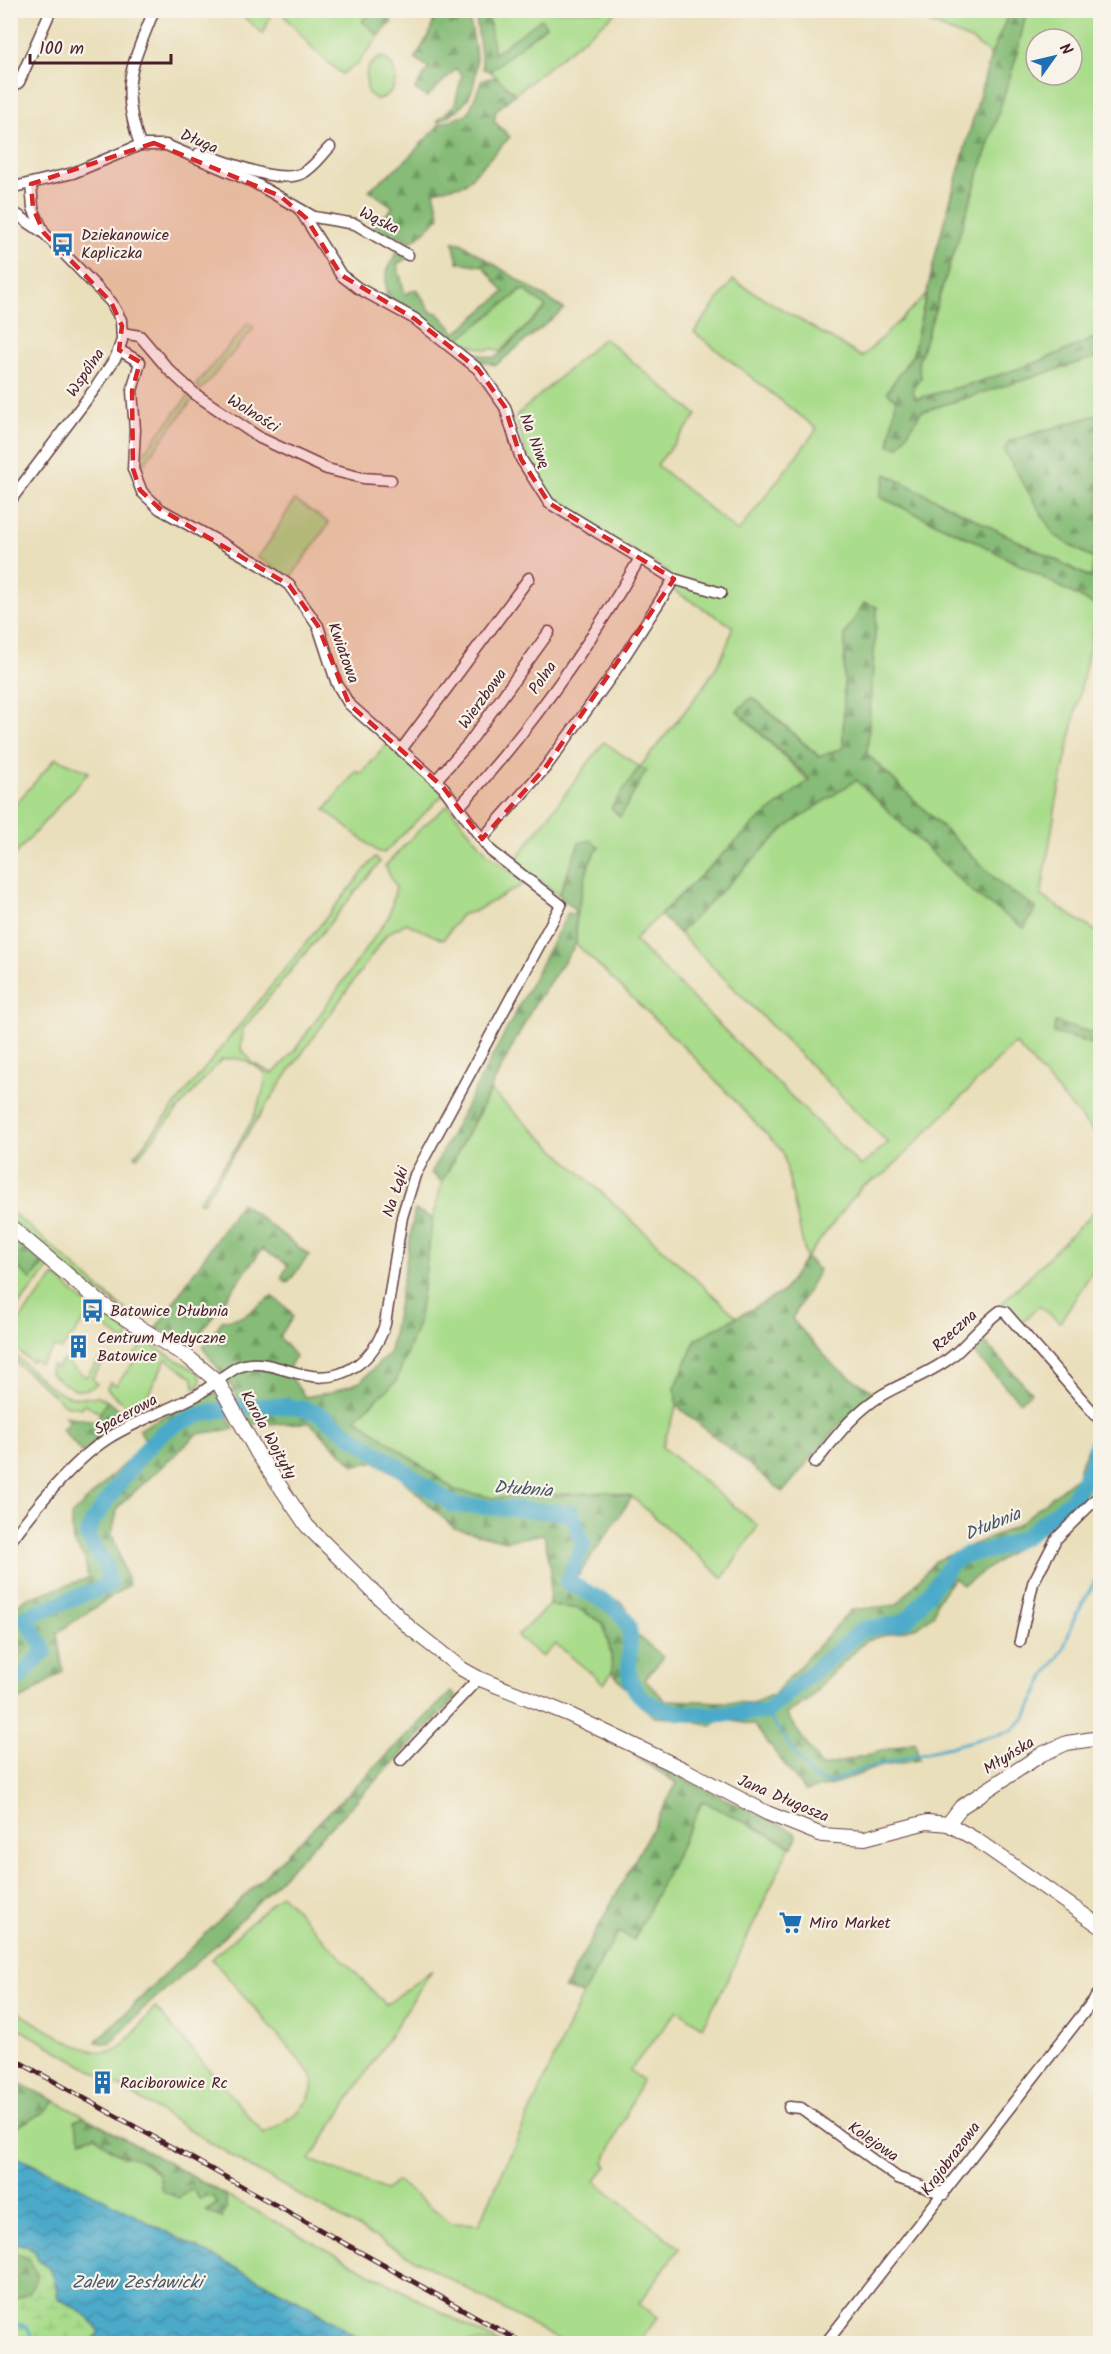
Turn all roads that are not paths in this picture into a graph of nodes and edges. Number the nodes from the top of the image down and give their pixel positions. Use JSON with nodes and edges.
{"nodes":[{"id":1,"x":51,"y":10,"type":"edge"},
{"id":2,"x":154,"y":10,"type":"edge"},
{"id":3,"x":10,"y":89,"type":"edge"},
{"id":4,"x":140,"y":145,"type":"junction"},
{"id":5,"x":166,"y":145,"type":"junction"},
{"id":6,"x":330,"y":147,"type":"dead end"},
{"id":7,"x":31,"y":184,"type":"junction"},
{"id":8,"x":10,"y":188,"type":"edge"},
{"id":9,"x":10,"y":210,"type":"edge"},
{"id":10,"x":300,"y":210,"type":"junction"},
{"id":11,"x":44,"y":233,"type":"junction"},
{"id":12,"x":408,"y":255,"type":"dead end"},
{"id":13,"x":122,"y":333,"type":"junction"},
{"id":14,"x":119,"y":350,"type":"junction"},
{"id":15,"x":391,"y":480,"type":"dead end"},
{"id":16,"x":10,"y":501,"type":"edge"},
{"id":17,"x":640,"y":558,"type":"junction"},
{"id":18,"x":529,"y":578,"type":"dead end"},
{"id":19,"x":674,"y":579,"type":"junction"},
{"id":20,"x":721,"y":593,"type":"dead end"},
{"id":21,"x":549,"y":632,"type":"dead end"},
{"id":22,"x":401,"y":750,"type":"junction"},
{"id":23,"x":436,"y":780,"type":"junction"},
{"id":24,"x":459,"y":807,"type":"junction"},
{"id":25,"x":482,"y":839,"type":"junction"},
{"id":26,"x":561,"y":905,"type":"joint"},
{"id":27,"x":10,"y":1226,"type":"edge"},
{"id":28,"x":222,"y":1387,"type":"junction"},
{"id":29,"x":1100,"y":1419,"type":"edge"},
{"id":30,"x":814,"y":1463,"type":"dead end"},
{"id":31,"x":1101,"y":1495,"type":"edge"},
{"id":32,"x":10,"y":1542,"type":"edge"},
{"id":33,"x":1020,"y":1641,"type":"dead end"},
{"id":34,"x":479,"y":1679,"type":"junction"},
{"id":35,"x":1101,"y":1738,"type":"edge"},
{"id":36,"x":401,"y":1760,"type":"dead end"},
{"id":37,"x":948,"y":1824,"type":"junction"},
{"id":38,"x":1101,"y":1926,"type":"edge"},
{"id":39,"x":1101,"y":1992,"type":"edge"},
{"id":40,"x":789,"y":2107,"type":"dead end"},
{"id":41,"x":944,"y":2194,"type":"junction"},
{"id":42,"x":825,"y":2343,"type":"edge"}],
"edges":[{"from":1,"to":3,"type":"street"},
{"from":2,"to":4,"type":"street"},
{"from":4,"to":5,"type":"street","name":"Długa"},
{"from":4,"to":7,"type":"street","name":"Długa"},
{"from":5,"to":6,"type":"street"},
{"from":5,"to":10,"type":"street","name":"Długa"},
{"from":7,"to":8,"type":"street","name":"Długa"},
{"from":7,"to":11,"type":"street","name":"Wspólna"},
{"from":9,"to":11,"type":"street","name":"Wspólna"},
{"from":10,"to":12,"type":"street","name":"Wąska"},
{"from":10,"to":17,"type":"street","name":"Na Niwę"},
{"from":11,"to":13,"type":"street","name":"Wspólna"},
{"from":13,"to":14,"type":"street","name":"Wspólna"},
{"from":13,"to":15,"type":"street","name":"Wolności"},
{"from":14,"to":16,"type":"street","name":"Wspólna"},
{"from":14,"to":22,"type":"street","name":"Kwiatowa"},
{"from":17,"to":19,"type":"street","name":"Na Niwę"},
{"from":17,"to":24,"type":"street","name":"Polna"},
{"from":18,"to":22,"type":"street"},
{"from":19,"to":20,"type":"street","name":"Na Niwę"},
{"from":19,"to":25,"type":"street"},
{"from":21,"to":23,"type":"street","name":"Wierzbowa"},
{"from":22,"to":23,"type":"street","name":"Kwiatowa"},
{"from":23,"to":24,"type":"street","name":"Kwiatowa"},
{"from":24,"to":25,"type":"street","name":"Kwiatowa"},
{"from":25,"to":26,"type":"street","name":"Kwiatowa"},
{"from":26,"to":28,"type":"street","name":"Na Łąki"},
{"from":27,"to":28,"type":"street","name":"Karola Wojtyły"},
{"from":28,"to":32,"type":"street","name":"Spacerowa"},
{"from":28,"to":34,"type":"street","name":"Karola Wojtyły"},
{"from":29,"to":30,"type":"street","name":"Rzeczna"},
{"from":31,"to":33,"type":"street"},
{"from":34,"to":36,"type":"street"},
{"from":34,"to":37,"type":"street","name":"Jana Długosza"},
{"from":35,"to":37,"type":"street","name":"Młyńska"},
{"from":37,"to":38,"type":"street","name":"Jana Długosza"},
{"from":39,"to":41,"type":"street","name":"Krajobrazowa"},
{"from":40,"to":41,"type":"street","name":"Kolejowa"},
{"from":41,"to":42,"type":"street","name":"Krajobrazowa"}]}
